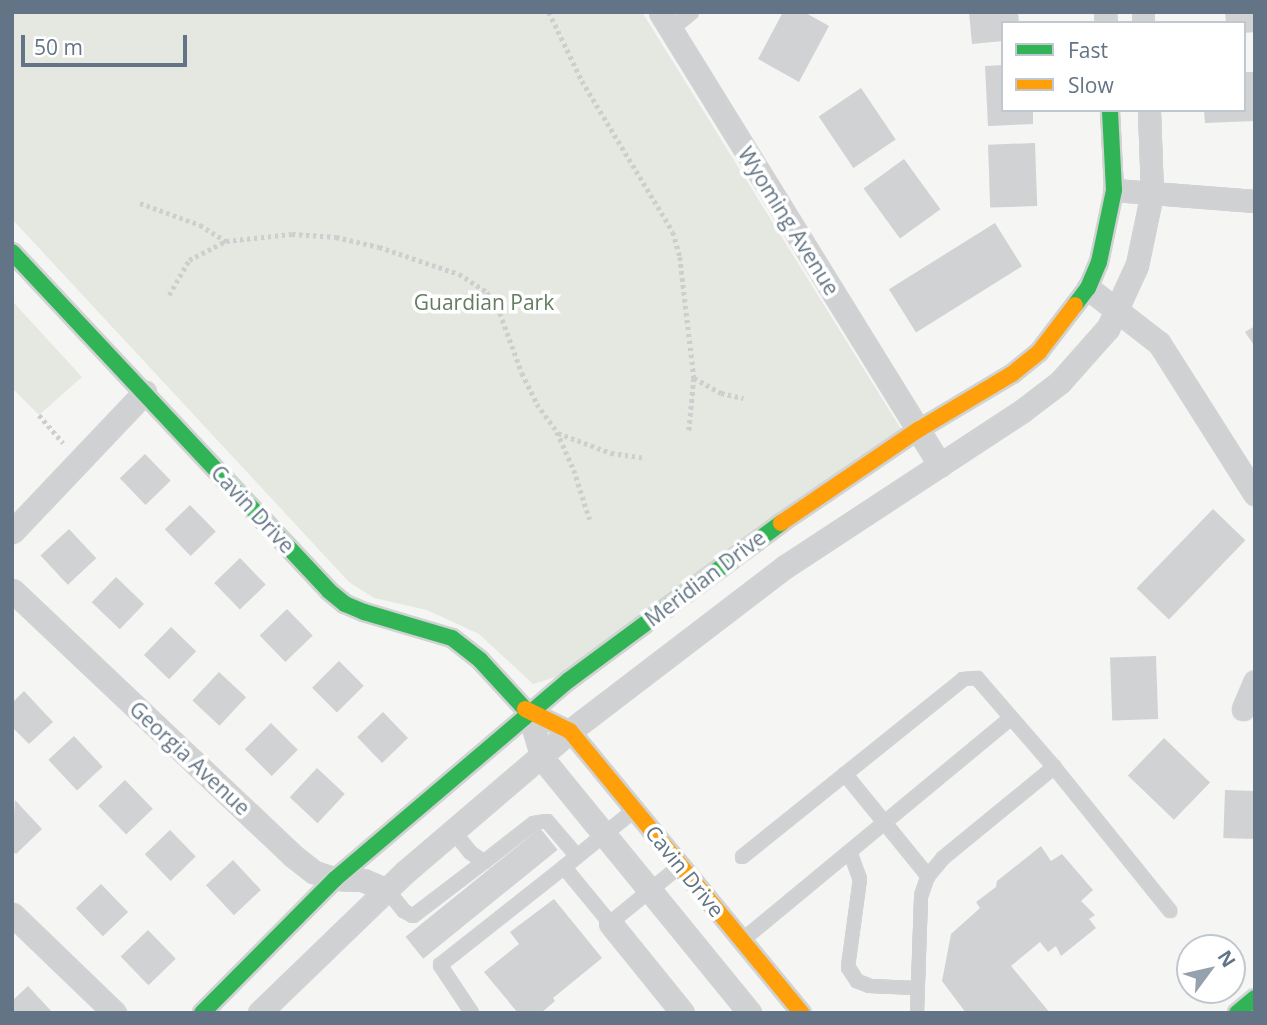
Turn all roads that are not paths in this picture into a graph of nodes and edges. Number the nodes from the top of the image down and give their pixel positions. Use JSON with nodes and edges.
{"nodes":[{"id":1,"x":660,"y":12,"type":"edge"},
{"id":2,"x":692,"y":12,"type":"edge"},
{"id":3,"x":670,"y":30,"type":"junction"},
{"id":4,"x":1110,"y":112,"type":"edge"},
{"id":5,"x":1149,"y":112,"type":"edge"},
{"id":6,"x":1114,"y":190,"type":"junction"},
{"id":7,"x":1152,"y":193,"type":"junction"},
{"id":8,"x":1255,"y":201,"type":"edge"},
{"id":9,"x":12,"y":251,"type":"edge"},
{"id":10,"x":1088,"y":288,"type":"junction"},
{"id":11,"x":1118,"y":308,"type":"junction"},
{"id":12,"x":145,"y":393,"type":"junction"},
{"id":13,"x":918,"y":430,"type":"junction"},
{"id":14,"x":940,"y":465,"type":"junction"},
{"id":15,"x":1255,"y":494,"type":"edge"},
{"id":16,"x":12,"y":532,"type":"edge"},
{"id":17,"x":12,"y":590,"type":"edge"},
{"id":18,"x":1255,"y":681,"type":"edge"},
{"id":19,"x":1243,"y":709,"type":"dead end"},
{"id":20,"x":529,"y":713,"type":"junction"},
{"id":21,"x":1012,"y":718,"type":"junction"},
{"id":22,"x":570,"y":731,"type":"junction"},
{"id":23,"x":541,"y":754,"type":"junction"},
{"id":24,"x":1054,"y":766,"type":"junction"},
{"id":25,"x":845,"y":774,"type":"junction"},
{"id":26,"x":635,"y":809,"type":"junction"},
{"id":27,"x":884,"y":823,"type":"junction"},
{"id":28,"x":453,"y":831,"type":"junction"},
{"id":29,"x":604,"y":834,"type":"junction"},
{"id":30,"x":850,"y":852,"type":"junction"},
{"id":31,"x":577,"y":856,"type":"junction"},
{"id":32,"x":742,"y":857,"type":"dead end"},
{"id":33,"x":484,"y":862,"type":"junction"},
{"id":34,"x":681,"y":866,"type":"junction"},
{"id":35,"x":564,"y":867,"type":"junction"},
{"id":36,"x":928,"y":876,"type":"junction"},
{"id":37,"x":335,"y":879,"type":"junction"},
{"id":38,"x":387,"y":890,"type":"junction"},
{"id":39,"x":650,"y":890,"type":"junction"},
{"id":40,"x":1170,"y":911,"type":"dead end"},
{"id":41,"x":12,"y":914,"type":"edge"},
{"id":42,"x":610,"y":923,"type":"junction"},
{"id":43,"x":742,"y":941,"type":"junction"},
{"id":44,"x":916,"y":988,"type":"junction"},
{"id":45,"x":1255,"y":998,"type":"edge"},
{"id":46,"x":115,"y":1013,"type":"edge"},
{"id":47,"x":202,"y":1013,"type":"edge"},
{"id":48,"x":259,"y":1013,"type":"edge"},
{"id":49,"x":471,"y":1013,"type":"edge"},
{"id":50,"x":682,"y":1013,"type":"edge"},
{"id":51,"x":750,"y":1013,"type":"edge"},
{"id":52,"x":802,"y":1013,"type":"edge"},
{"id":53,"x":917,"y":1013,"type":"edge"},
{"id":54,"x":1237,"y":1013,"type":"edge"}],
"edges":[{"from":1,"to":3,"type":"street","name":"Wyoming Avenue"},
{"from":2,"to":3,"type":"lane"},
{"from":3,"to":13,"type":"street","name":"Wyoming Avenue"},
{"from":4,"to":6,"type":"street","name":"Meridian Drive"},
{"from":5,"to":7,"type":"street","name":"Meridian Drive"},
{"from":6,"to":7,"type":"street"},
{"from":6,"to":10,"type":"street","name":"Meridian Drive"},
{"from":7,"to":8,"type":"street"},
{"from":7,"to":11,"type":"street","name":"Meridian Drive"},
{"from":9,"to":12,"type":"street","name":"Cavin Drive"},
{"from":10,"to":11,"type":"street"},
{"from":10,"to":13,"type":"street","name":"Meridian Drive"},
{"from":11,"to":14,"type":"street","name":"Meridian Drive"},
{"from":11,"to":15,"type":"street"},
{"from":12,"to":16,"type":"street"},
{"from":12,"to":20,"type":"street","name":"Cavin Drive"},
{"from":13,"to":14,"type":"street","name":"Wyoming Avenue"},
{"from":13,"to":20,"type":"street","name":"Meridian Drive"},
{"from":14,"to":22,"type":"street","name":"Meridian Drive"},
{"from":17,"to":37,"type":"street","name":"Georgia Avenue"},
{"from":18,"to":19,"type":"street"},
{"from":20,"to":22,"type":"street","name":"Cavin Drive"},
{"from":20,"to":23,"type":"street","name":"Cavin Drive"},
{"from":20,"to":37,"type":"street","name":"Meridian Drive"},
{"from":21,"to":24,"type":"lane"},
{"from":21,"to":25,"type":"lane"},
{"from":21,"to":27,"type":"lane"},
{"from":22,"to":23,"type":"street","name":"Meridian Drive"},
{"from":22,"to":26,"type":"street","name":"Cavin Drive"},
{"from":23,"to":28,"type":"street","name":"Meridian Drive"},
{"from":23,"to":29,"type":"street","name":"Cavin Drive"},
{"from":24,"to":36,"type":"lane"},
{"from":24,"to":40,"type":"lane"},
{"from":25,"to":27,"type":"lane"},
{"from":25,"to":32,"type":"lane"},
{"from":26,"to":29,"type":"lane"},
{"from":26,"to":34,"type":"street","name":"Cavin Drive"},
{"from":27,"to":30,"type":"lane"},
{"from":27,"to":36,"type":"lane"},
{"from":28,"to":33,"type":"lane"},
{"from":28,"to":38,"type":"street","name":"Meridian Drive"},
{"from":29,"to":31,"type":"lane"},
{"from":29,"to":39,"type":"street","name":"Cavin Drive"},
{"from":30,"to":43,"type":"lane"},
{"from":30,"to":44,"type":"lane"},
{"from":31,"to":33,"type":"lane"},
{"from":31,"to":35,"type":"lane"},
{"from":33,"to":38,"type":"lane"},
{"from":34,"to":39,"type":"lane"},
{"from":34,"to":43,"type":"street","name":"Cavin Drive"},
{"from":35,"to":42,"type":"lane"},
{"from":35,"to":49,"type":"lane"},
{"from":36,"to":44,"type":"lane"},
{"from":37,"to":38,"type":"street","name":"Georgia Avenue"},
{"from":37,"to":47,"type":"street","name":"Meridian Drive"},
{"from":38,"to":48,"type":"street","name":"Meridian Drive"},
{"from":39,"to":42,"type":"lane"},
{"from":39,"to":51,"type":"street","name":"Cavin Drive"},
{"from":41,"to":46,"type":"street"},
{"from":42,"to":50,"type":"street"},
{"from":43,"to":52,"type":"street","name":"Cavin Drive"},
{"from":44,"to":53,"type":"lane"},
{"from":45,"to":54,"type":"street"}]}
